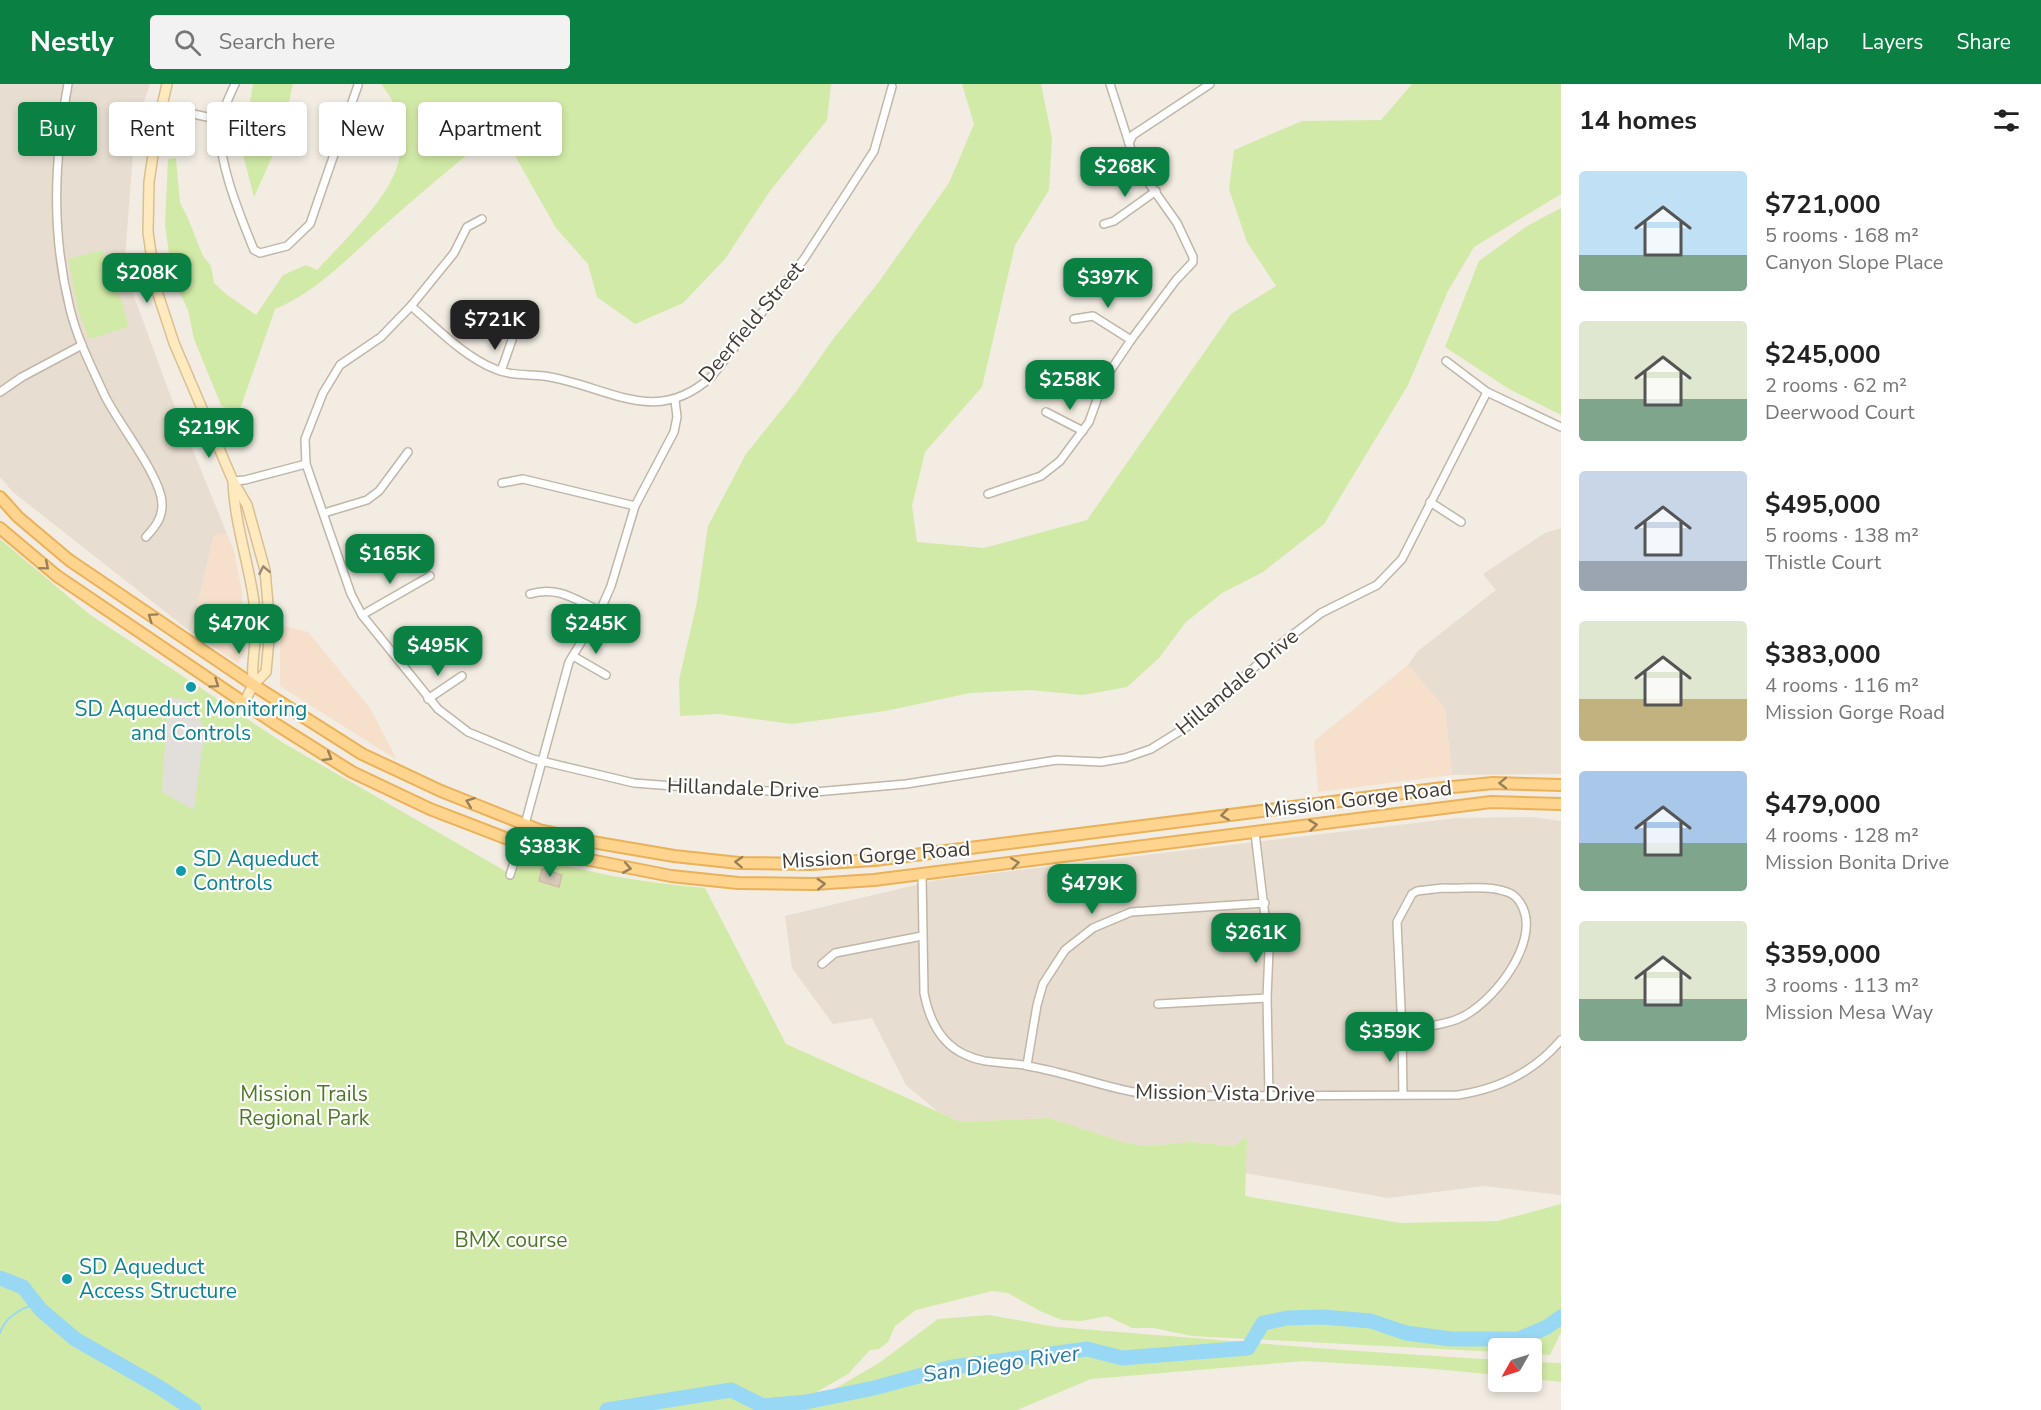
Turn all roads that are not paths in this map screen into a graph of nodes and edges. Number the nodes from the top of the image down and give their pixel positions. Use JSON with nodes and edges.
{"nodes":[{"id":1,"x":68,"y":84,"type":"edge"},
{"id":2,"x":167,"y":84,"type":"edge"},
{"id":3,"x":235,"y":84,"type":"edge"},
{"id":4,"x":1110,"y":84,"type":"edge"},
{"id":5,"x":1210,"y":84,"type":"edge"},
{"id":6,"x":358,"y":85,"type":"edge"},
{"id":7,"x":892,"y":87,"type":"dead end"},
{"id":8,"x":162,"y":102,"type":"edge"},
{"id":9,"x":228,"y":102,"type":"edge"},
{"id":10,"x":1130,"y":146,"type":"junction"},
{"id":11,"x":153,"y":156,"type":"edge"},
{"id":12,"x":225,"y":156,"type":"edge"},
{"id":13,"x":1156,"y":192,"type":"junction"},
{"id":14,"x":482,"y":219,"type":"dead end"},
{"id":15,"x":1104,"y":224,"type":"dead end"},
{"id":16,"x":411,"y":306,"type":"junction"},
{"id":17,"x":1074,"y":319,"type":"dead end"},
{"id":18,"x":512,"y":340,"type":"dead end"},
{"id":19,"x":1131,"y":340,"type":"junction"},
{"id":20,"x":82,"y":345,"type":"junction"},
{"id":21,"x":1446,"y":361,"type":"dead end"},
{"id":22,"x":501,"y":371,"type":"junction"},
{"id":23,"x":0,"y":392,"type":"edge"},
{"id":24,"x":1488,"y":392,"type":"junction"},
{"id":25,"x":675,"y":400,"type":"junction"},
{"id":26,"x":1046,"y":412,"type":"dead end"},
{"id":27,"x":1561,"y":428,"type":"edge"},
{"id":28,"x":1083,"y":431,"type":"junction"},
{"id":29,"x":408,"y":452,"type":"dead end"},
{"id":30,"x":306,"y":464,"type":"junction"},
{"id":31,"x":233,"y":481,"type":"junction"},
{"id":32,"x":502,"y":483,"type":"dead end"},
{"id":33,"x":988,"y":495,"type":"dead end"},
{"id":34,"x":0,"y":497,"type":"edge"},
{"id":35,"x":1430,"y":502,"type":"junction"},
{"id":36,"x":635,"y":506,"type":"junction"},
{"id":37,"x":324,"y":513,"type":"junction"},
{"id":38,"x":1461,"y":522,"type":"dead end"},
{"id":39,"x":0,"y":528,"type":"edge"},
{"id":40,"x":146,"y":537,"type":"dead end"},
{"id":41,"x":430,"y":576,"type":"dead end"},
{"id":42,"x":530,"y":594,"type":"dead end"},
{"id":43,"x":600,"y":610,"type":"junction"},
{"id":44,"x":362,"y":615,"type":"junction"},
{"id":45,"x":573,"y":656,"type":"junction"},
{"id":46,"x":606,"y":675,"type":"dead end"},
{"id":47,"x":462,"y":676,"type":"dead end"},
{"id":48,"x":253,"y":685,"type":"junction"},
{"id":49,"x":428,"y":699,"type":"junction"},
{"id":50,"x":244,"y":703,"type":"junction"},
{"id":51,"x":543,"y":762,"type":"junction"},
{"id":52,"x":1561,"y":784,"type":"edge"},
{"id":53,"x":1561,"y":804,"type":"edge"},
{"id":54,"x":525,"y":824,"type":"junction"},
{"id":55,"x":1256,"y":833,"type":"junction"},
{"id":56,"x":520,"y":843,"type":"junction"},
{"id":57,"x":510,"y":875,"type":"dead end"},
{"id":58,"x":922,"y":875,"type":"junction"},
{"id":59,"x":1265,"y":903,"type":"junction"},
{"id":60,"x":922,"y":936,"type":"junction"},
{"id":61,"x":822,"y":964,"type":"dead end"},
{"id":62,"x":1267,"y":998,"type":"junction"},
{"id":63,"x":1158,"y":1004,"type":"dead end"},
{"id":64,"x":1402,"y":1031,"type":"junction"},
{"id":65,"x":1561,"y":1040,"type":"edge"},
{"id":66,"x":1027,"y":1065,"type":"junction"},
{"id":67,"x":1269,"y":1094,"type":"junction"},
{"id":68,"x":1403,"y":1095,"type":"junction"}],
"edges":[{"from":1,"to":20,"type":"street"},
{"from":2,"to":8,"type":"main road"},
{"from":3,"to":9,"type":"street"},
{"from":4,"to":10,"type":"street"},
{"from":5,"to":10,"type":"street"},
{"from":6,"to":12,"type":"street"},
{"from":7,"to":25,"type":"street","name":"Deerfield Street"},
{"from":10,"to":13,"type":"street"},
{"from":11,"to":31,"type":"main road"},
{"from":13,"to":15,"type":"street"},
{"from":13,"to":19,"type":"street"},
{"from":14,"to":16,"type":"street","name":"Hillandale Drive"},
{"from":16,"to":22,"type":"street"},
{"from":16,"to":30,"type":"street","name":"Hillandale Drive"},
{"from":17,"to":19,"type":"street"},
{"from":18,"to":22,"type":"street"},
{"from":19,"to":28,"type":"street"},
{"from":20,"to":23,"type":"street"},
{"from":20,"to":40,"type":"street"},
{"from":21,"to":24,"type":"street"},
{"from":22,"to":25,"type":"street"},
{"from":24,"to":27,"type":"street"},
{"from":24,"to":35,"type":"street","name":"Hillandale Drive"},
{"from":25,"to":36,"type":"street"},
{"from":26,"to":28,"type":"street"},
{"from":28,"to":33,"type":"street"},
{"from":29,"to":37,"type":"street"},
{"from":30,"to":31,"type":"street"},
{"from":30,"to":37,"type":"street","name":"Hillandale Drive"},
{"from":31,"to":48,"type":"main road"},
{"from":48,"to":31,"type":"main road","one_way":true},
{"from":32,"to":36,"type":"street"},
{"from":48,"to":34,"type":"main road","name":"Mission Gorge Road","one_way":true},
{"from":35,"to":38,"type":"street"},
{"from":35,"to":51,"type":"street","name":"Hillandale Drive"},
{"from":36,"to":43,"type":"street"},
{"from":37,"to":44,"type":"street","name":"Hillandale Drive"},
{"from":39,"to":50,"type":"main road","name":"Mission Gorge Road","one_way":true},
{"from":41,"to":44,"type":"street"},
{"from":42,"to":43,"type":"street"},
{"from":43,"to":45,"type":"street"},
{"from":44,"to":49,"type":"street","name":"Hillandale Drive"},
{"from":45,"to":46,"type":"street"},
{"from":45,"to":51,"type":"street"},
{"from":47,"to":49,"type":"street"},
{"from":48,"to":50,"type":"main road"},
{"from":54,"to":48,"type":"main road","name":"Mission Gorge Road","one_way":true},
{"from":49,"to":51,"type":"street","name":"Hillandale Drive"},
{"from":50,"to":56,"type":"main road","name":"Mission Gorge Road","one_way":true},
{"from":51,"to":54,"type":"street"},
{"from":52,"to":54,"type":"main road","name":"Mission Gorge Road","one_way":true},
{"from":55,"to":53,"type":"main road","name":"Mission Gorge Road","one_way":true},
{"from":58,"to":55,"type":"main road","name":"Mission Gorge Road","one_way":true},
{"from":55,"to":59,"type":"street"},
{"from":56,"to":57,"type":"street"},
{"from":56,"to":58,"type":"main road","name":"Mission Gorge Road","one_way":true},
{"from":58,"to":60,"type":"street","name":"Mission Vista Drive"},
{"from":59,"to":62,"type":"street"},
{"from":59,"to":66,"type":"street"},
{"from":60,"to":61,"type":"street"},
{"from":60,"to":66,"type":"street","name":"Mission Vista Drive"},
{"from":62,"to":63,"type":"street"},
{"from":62,"to":67,"type":"street"},
{"from":64,"to":64,"type":"street"},
{"from":64,"to":68,"type":"street"},
{"from":65,"to":68,"type":"street","name":"Mission Vista Drive"},
{"from":66,"to":67,"type":"street","name":"Mission Vista Drive"},
{"from":67,"to":68,"type":"street","name":"Mission Vista Drive"}]}
